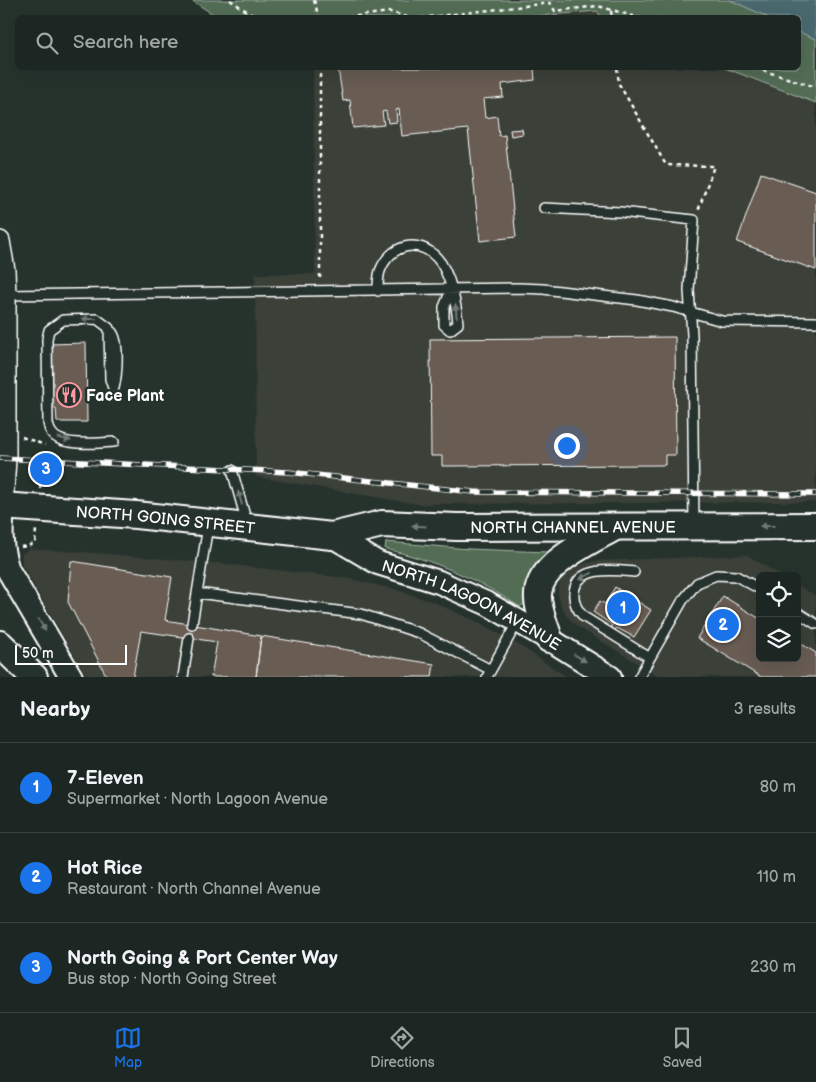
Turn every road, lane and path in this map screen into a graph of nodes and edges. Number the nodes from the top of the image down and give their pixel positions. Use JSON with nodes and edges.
{"nodes":[{"id":1,"x":230,"y":0,"type":"edge"},
{"id":2,"x":314,"y":0,"type":"edge"},
{"id":3,"x":611,"y":11,"type":"junction"},
{"id":4,"x":252,"y":15,"type":"edge"},
{"id":5,"x":317,"y":15,"type":"edge"},
{"id":6,"x":365,"y":15,"type":"edge"},
{"id":7,"x":400,"y":15,"type":"edge"},
{"id":8,"x":447,"y":15,"type":"edge"},
{"id":9,"x":612,"y":15,"type":"edge"},
{"id":10,"x":628,"y":15,"type":"edge"},
{"id":11,"x":320,"y":70,"type":"edge"},
{"id":12,"x":617,"y":70,"type":"edge"},
{"id":13,"x":761,"y":70,"type":"edge"},
{"id":14,"x":816,"y":87,"type":"edge"},
{"id":15,"x":544,"y":208,"type":"dead end"},
{"id":16,"x":694,"y":220,"type":"junction"},
{"id":17,"x":0,"y":241,"type":"edge"},
{"id":18,"x":451,"y":290,"type":"junction"},
{"id":19,"x":320,"y":291,"type":"junction"},
{"id":20,"x":378,"y":291,"type":"junction"},
{"id":21,"x":3,"y":295,"type":"edge"},
{"id":22,"x":690,"y":312,"type":"junction"},
{"id":23,"x":816,"y":322,"type":"edge"},
{"id":24,"x":114,"y":388,"type":"dead end"},
{"id":25,"x":114,"y":442,"type":"dead end"},
{"id":26,"x":232,"y":470,"type":"dead end"},
{"id":27,"x":2,"y":506,"type":"edge"},
{"id":28,"x":208,"y":522,"type":"junction"},
{"id":29,"x":248,"y":526,"type":"junction"},
{"id":30,"x":694,"y":526,"type":"junction"},
{"id":31,"x":816,"y":526,"type":"edge"},
{"id":32,"x":616,"y":527,"type":"junction"},
{"id":33,"x":332,"y":536,"type":"junction"},
{"id":34,"x":634,"y":572,"type":"dead end"},
{"id":35,"x":756,"y":588,"type":"edge"},
{"id":36,"x":197,"y":593,"type":"junction"},
{"id":37,"x":801,"y":615,"type":"edge"},
{"id":38,"x":518,"y":620,"type":"junction"},
{"id":39,"x":192,"y":624,"type":"dead end"},
{"id":40,"x":816,"y":624,"type":"edge"},
{"id":41,"x":189,"y":638,"type":"dead end"},
{"id":42,"x":549,"y":639,"type":"junction"},
{"id":43,"x":0,"y":644,"type":"edge"},
{"id":44,"x":650,"y":658,"type":"junction"},
{"id":45,"x":489,"y":674,"type":"edge"},
{"id":46,"x":34,"y":677,"type":"edge"},
{"id":47,"x":71,"y":677,"type":"edge"},
{"id":48,"x":183,"y":677,"type":"edge"},
{"id":49,"x":610,"y":677,"type":"edge"},
{"id":50,"x":638,"y":677,"type":"edge"}],
"edges":[{"from":1,"to":4,"type":"path"},
{"from":2,"to":5,"type":"path"},
{"from":3,"to":8,"type":"path"},
{"from":3,"to":9,"type":"path"},
{"from":3,"to":10,"type":"path"},
{"from":6,"to":7,"type":"path"},
{"from":11,"to":19,"type":"path"},
{"from":12,"to":16,"type":"path"},
{"from":13,"to":14,"type":"path"},
{"from":15,"to":16,"type":"lane"},
{"from":16,"to":22,"type":"lane"},
{"from":17,"to":21,"type":"street"},
{"from":18,"to":18,"type":"lane","one_way":true},
{"from":18,"to":20,"type":"lane"},
{"from":18,"to":20,"type":"lane"},
{"from":18,"to":22,"type":"lane"},
{"from":19,"to":20,"type":"lane"},
{"from":19,"to":21,"type":"lane"},
{"from":21,"to":27,"type":"street"},
{"from":22,"to":23,"type":"lane"},
{"from":22,"to":30,"type":"lane"},
{"from":24,"to":25,"type":"lane","one_way":true},
{"from":29,"to":26,"type":"lane","one_way":true},
{"from":27,"to":28,"type":"main road","name":"NORTH GOING STREET"},
{"from":27,"to":47,"type":"street","one_way":true},
{"from":28,"to":29,"type":"main road","name":"NORTH GOING STREET"},
{"from":28,"to":36,"type":"lane"},
{"from":29,"to":33,"type":"main road","name":"NORTH GOING STREET"},
{"from":31,"to":30,"type":"main road","name":"NORTH CHANNEL AVENUE","one_way":true},
{"from":30,"to":32,"type":"main road","name":"NORTH CHANNEL AVENUE"},
{"from":32,"to":33,"type":"main road","name":"NORTH CHANNEL AVENUE","one_way":true},
{"from":32,"to":42,"type":"main road"},
{"from":33,"to":38,"type":"street","name":"NORTH LAGOON AVENUE"},
{"from":34,"to":44,"type":"lane","one_way":true},
{"from":35,"to":44,"type":"lane"},
{"from":36,"to":39,"type":"lane"},
{"from":36,"to":45,"type":"lane"},
{"from":37,"to":40,"type":"lane"},
{"from":38,"to":42,"type":"street","name":"NORTH LAGOON AVENUE"},
{"from":38,"to":45,"type":"lane"},
{"from":41,"to":48,"type":"lane"},
{"from":42,"to":49,"type":"street","name":"NORTH LAGOON AVENUE","one_way":true},
{"from":43,"to":46,"type":"main road"},
{"from":44,"to":50,"type":"lane"}]}
